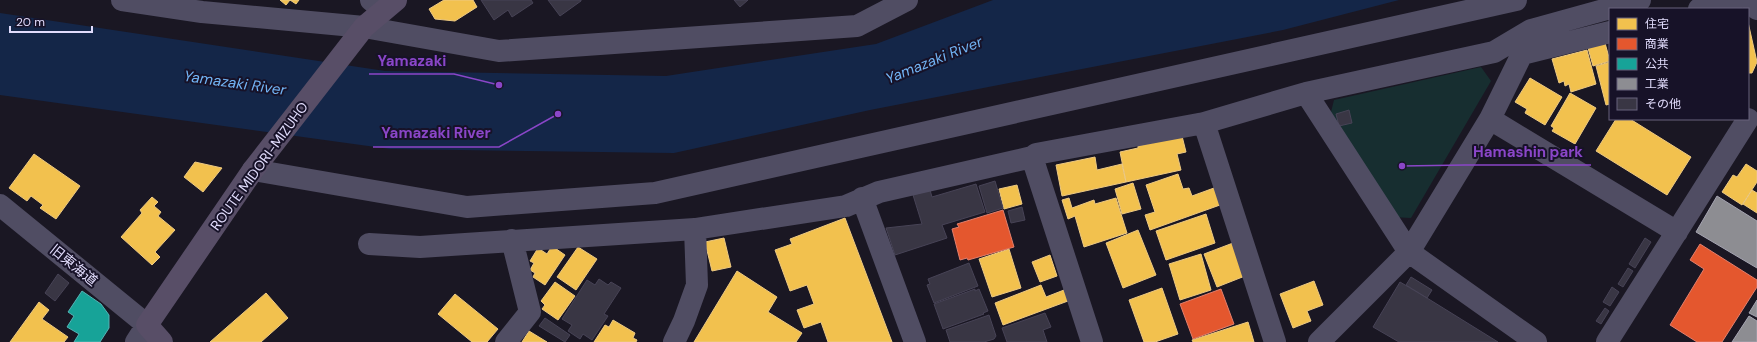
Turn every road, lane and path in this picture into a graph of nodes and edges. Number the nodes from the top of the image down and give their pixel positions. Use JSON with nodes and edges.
{"nodes":[{"id":1,"x":122,"y":0,"type":"edge"},
{"id":2,"x":1516,"y":0,"type":"edge"},
{"id":3,"x":1640,"y":0,"type":"edge"},
{"id":4,"x":1735,"y":0,"type":"edge"},
{"id":5,"x":1751,"y":0,"type":"edge"},
{"id":6,"x":384,"y":3,"type":"edge"},
{"id":7,"x":895,"y":3,"type":"edge"},
{"id":8,"x":1611,"y":8,"type":"edge"},
{"id":9,"x":1703,"y":8,"type":"edge"},
{"id":10,"x":1609,"y":9,"type":"edge"},
{"id":11,"x":1757,"y":9,"type":"edge"},
{"id":12,"x":1532,"y":30,"type":"junction"},
{"id":13,"x":359,"y":32,"type":"junction"},
{"id":14,"x":1609,"y":32,"type":"edge"},
{"id":15,"x":1522,"y":54,"type":"junction"},
{"id":16,"x":1306,"y":93,"type":"junction"},
{"id":17,"x":1757,"y":104,"type":"edge"},
{"id":18,"x":1749,"y":117,"type":"edge"},
{"id":19,"x":1490,"y":119,"type":"junction"},
{"id":20,"x":1747,"y":120,"type":"edge"},
{"id":21,"x":1204,"y":123,"type":"junction"},
{"id":22,"x":1032,"y":157,"type":"junction"},
{"id":23,"x":253,"y":170,"type":"junction"},
{"id":24,"x":862,"y":198,"type":"junction"},
{"id":25,"x":0,"y":205,"type":"edge"},
{"id":26,"x":694,"y":229,"type":"junction"},
{"id":27,"x":1677,"y":232,"type":"junction"},
{"id":28,"x":512,"y":240,"type":"junction"},
{"id":29,"x":369,"y":244,"type":"dead end"},
{"id":30,"x":1409,"y":252,"type":"junction"},
{"id":31,"x":142,"y":333,"type":"edge"},
{"id":32,"x":162,"y":342,"type":"edge"},
{"id":33,"x":506,"y":342,"type":"edge"},
{"id":34,"x":674,"y":342,"type":"edge"},
{"id":35,"x":915,"y":342,"type":"edge"},
{"id":36,"x":1092,"y":342,"type":"edge"},
{"id":37,"x":1275,"y":342,"type":"edge"},
{"id":38,"x":1319,"y":342,"type":"edge"},
{"id":39,"x":1536,"y":342,"type":"edge"},
{"id":40,"x":1607,"y":342,"type":"edge"}],
"edges":[{"from":1,"to":13,"type":"street"},
{"from":2,"to":23,"type":"street"},
{"from":3,"to":8,"type":"street"},
{"from":4,"to":9,"type":"street"},
{"from":5,"to":11,"type":"street"},
{"from":6,"to":13,"type":"main road","name":"ROUTE MIDORI-MIZUHO"},
{"from":7,"to":13,"type":"street"},
{"from":10,"to":12,"type":"street"},
{"from":12,"to":15,"type":"street"},
{"from":12,"to":16,"type":"street"},
{"from":13,"to":23,"type":"main road","name":"ROUTE MIDORI-MIZUHO"},
{"from":14,"to":15,"type":"street"},
{"from":15,"to":19,"type":"street"},
{"from":16,"to":21,"type":"street"},
{"from":16,"to":30,"type":"street"},
{"from":17,"to":18,"type":"street"},
{"from":19,"to":27,"type":"street"},
{"from":19,"to":30,"type":"street"},
{"from":20,"to":27,"type":"street"},
{"from":21,"to":22,"type":"street"},
{"from":21,"to":37,"type":"street"},
{"from":22,"to":24,"type":"street"},
{"from":22,"to":36,"type":"street"},
{"from":23,"to":31,"type":"main road","name":"ROUTE MIDORI-MIZUHO"},
{"from":24,"to":26,"type":"street"},
{"from":24,"to":35,"type":"street"},
{"from":25,"to":31,"type":"street","name":"旧東海道"},
{"from":26,"to":28,"type":"street"},
{"from":26,"to":34,"type":"street"},
{"from":27,"to":40,"type":"street"},
{"from":28,"to":29,"type":"street"},
{"from":28,"to":33,"type":"street"},
{"from":30,"to":38,"type":"street"},
{"from":30,"to":39,"type":"street"},
{"from":31,"to":32,"type":"main road"}]}
